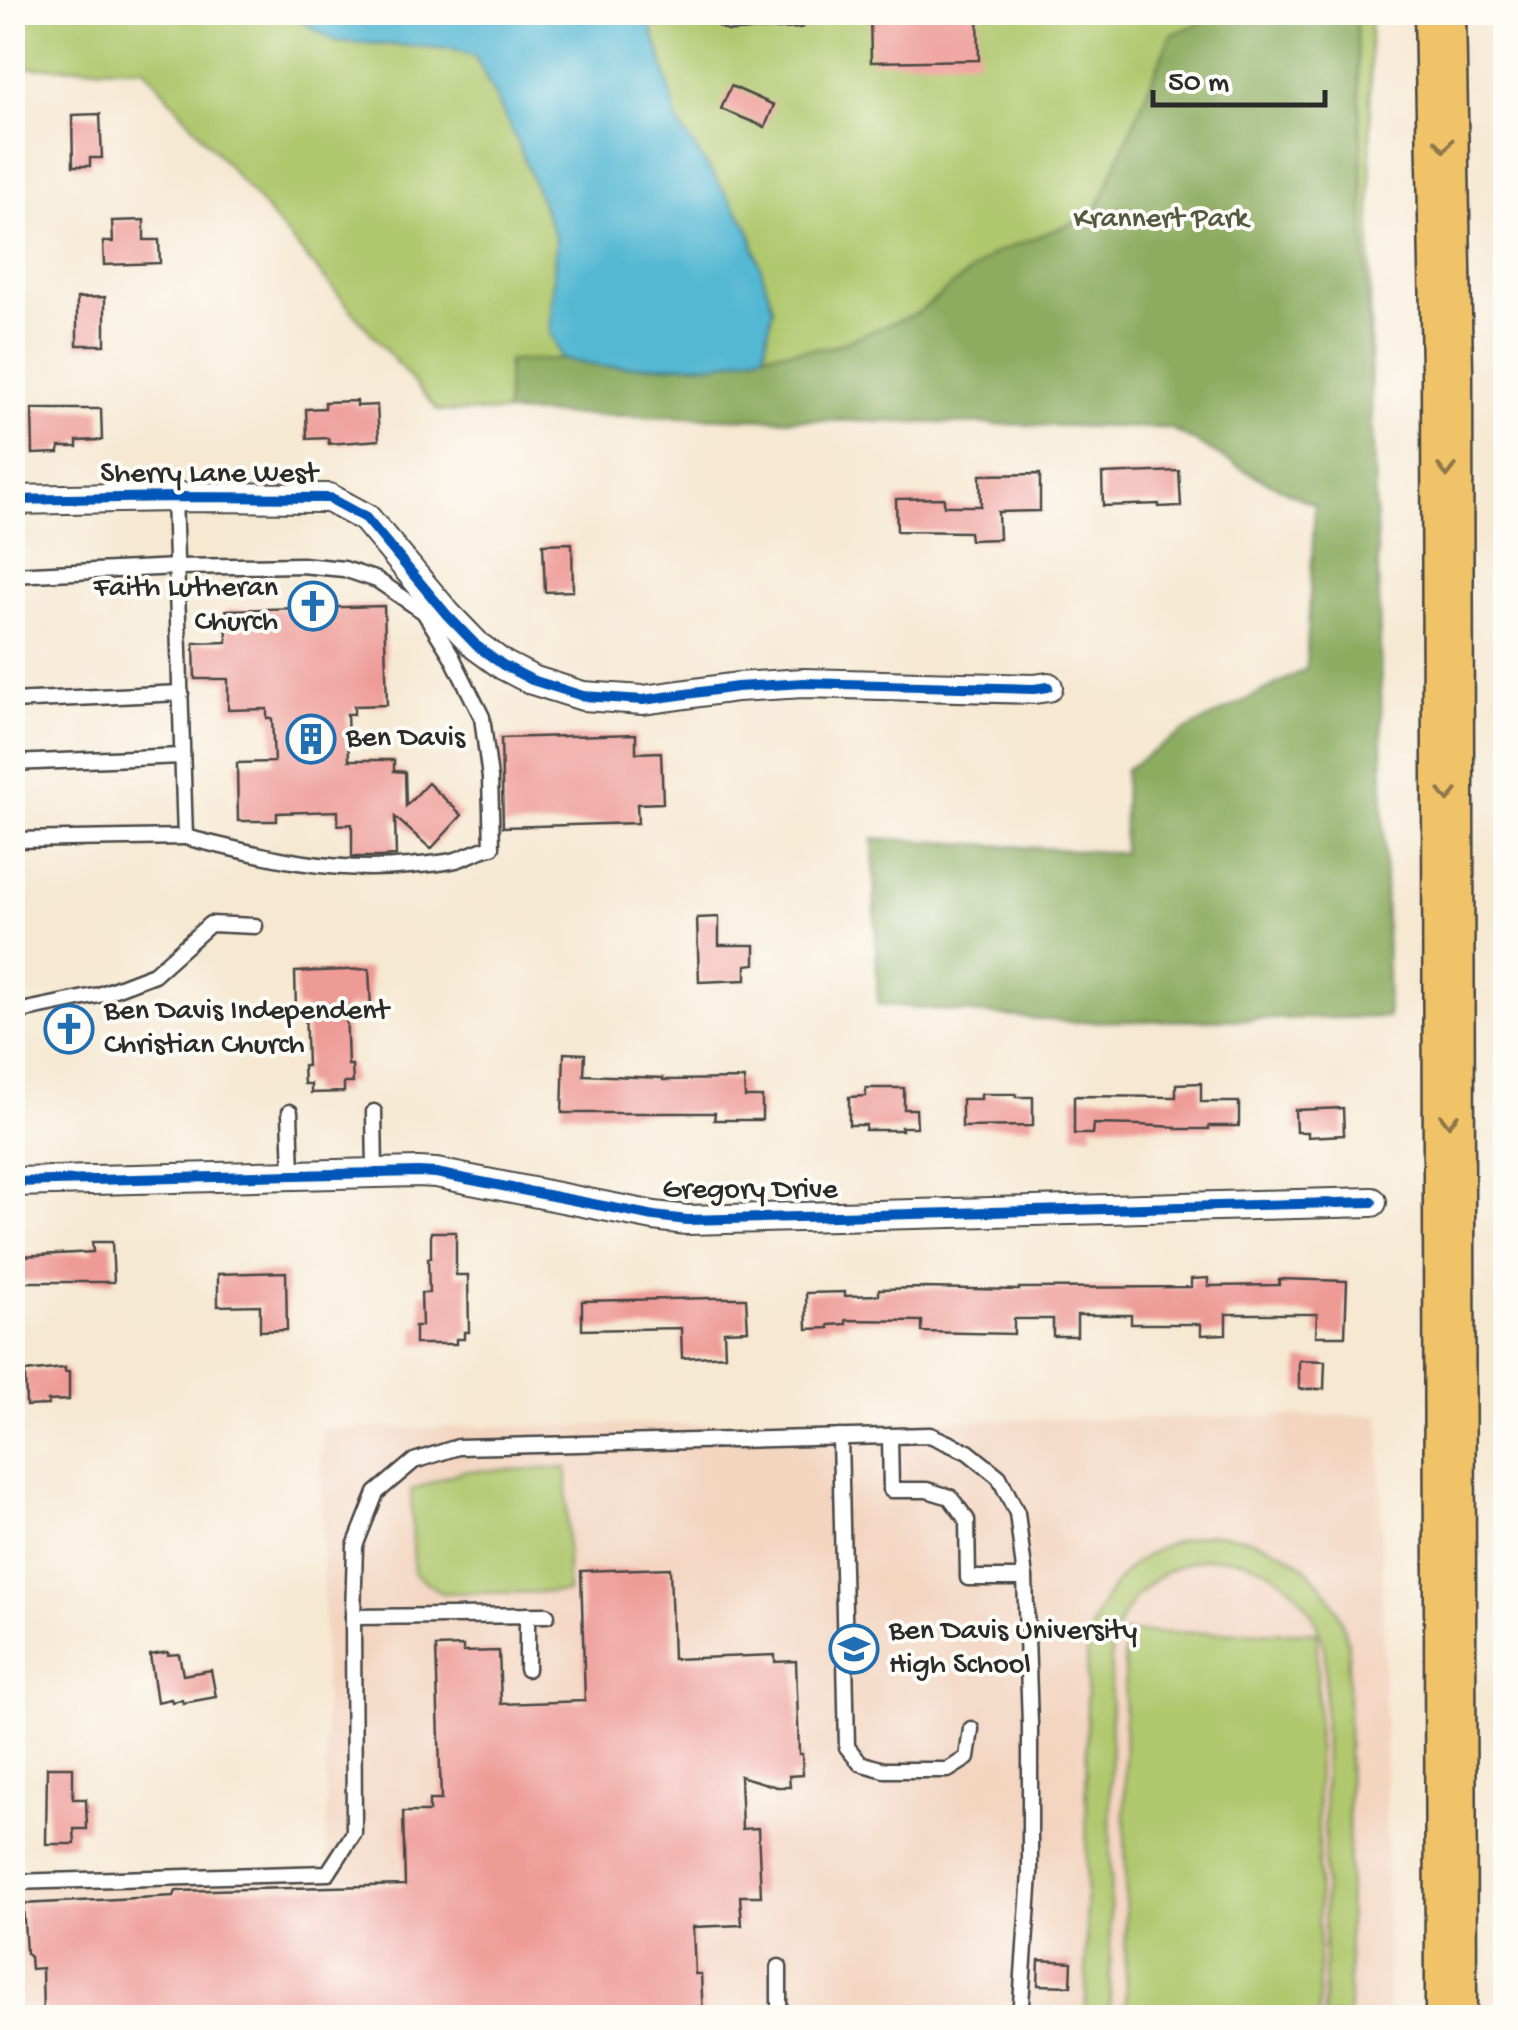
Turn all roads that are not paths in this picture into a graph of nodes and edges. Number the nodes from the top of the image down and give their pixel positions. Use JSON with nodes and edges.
{"nodes":[{"id":1,"x":708,"y":12,"type":"edge"},
{"id":2,"x":798,"y":12,"type":"edge"},
{"id":3,"x":1440,"y":12,"type":"edge"},
{"id":4,"x":174,"y":497,"type":"junction"},
{"id":5,"x":12,"y":500,"type":"edge"},
{"id":6,"x":177,"y":567,"type":"junction"},
{"id":7,"x":12,"y":575,"type":"edge"},
{"id":8,"x":1048,"y":687,"type":"dead end"},
{"id":9,"x":180,"y":693,"type":"junction"},
{"id":10,"x":12,"y":700,"type":"edge"},
{"id":11,"x":182,"y":756,"type":"junction"},
{"id":12,"x":12,"y":763,"type":"edge"},
{"id":13,"x":185,"y":837,"type":"junction"},
{"id":14,"x":12,"y":840,"type":"edge"},
{"id":15,"x":254,"y":926,"type":"dead end"},
{"id":16,"x":12,"y":1013,"type":"edge"},
{"id":17,"x":290,"y":1112,"type":"dead end"},
{"id":18,"x":374,"y":1112,"type":"dead end"},
{"id":19,"x":375,"y":1172,"type":"junction"},
{"id":20,"x":292,"y":1174,"type":"junction"},
{"id":21,"x":12,"y":1182,"type":"edge"},
{"id":22,"x":1372,"y":1202,"type":"dead end"},
{"id":23,"x":840,"y":1436,"type":"junction"},
{"id":24,"x":890,"y":1436,"type":"junction"},
{"id":25,"x":1026,"y":1578,"type":"junction"},
{"id":26,"x":527,"y":1615,"type":"junction"},
{"id":27,"x":547,"y":1615,"type":"dead end"},
{"id":28,"x":353,"y":1617,"type":"junction"},
{"id":29,"x":527,"y":1669,"type":"dead end"},
{"id":30,"x":971,"y":1728,"type":"dead end"},
{"id":31,"x":1451,"y":1832,"type":"junction"},
{"id":32,"x":12,"y":1882,"type":"edge"},
{"id":33,"x":778,"y":1967,"type":"dead end"},
{"id":34,"x":778,"y":2018,"type":"edge"},
{"id":35,"x":1020,"y":2018,"type":"edge"},
{"id":36,"x":1429,"y":2018,"type":"edge"},
{"id":37,"x":1451,"y":2018,"type":"edge"}],
"edges":[{"from":1,"to":2,"type":"lane"},
{"from":3,"to":31,"type":"highway","one_way":true},
{"from":4,"to":5,"type":"street","name":"Sherry Lane West"},
{"from":4,"to":6,"type":"lane"},
{"from":4,"to":8,"type":"street","name":"Sherry Lane West"},
{"from":6,"to":7,"type":"lane"},
{"from":6,"to":9,"type":"lane"},
{"from":6,"to":13,"type":"lane"},
{"from":9,"to":10,"type":"lane"},
{"from":9,"to":11,"type":"lane"},
{"from":11,"to":12,"type":"lane"},
{"from":11,"to":13,"type":"lane"},
{"from":13,"to":14,"type":"lane"},
{"from":15,"to":16,"type":"lane"},
{"from":17,"to":20,"type":"lane"},
{"from":18,"to":19,"type":"lane"},
{"from":19,"to":20,"type":"street","name":"Gregory Drive"},
{"from":19,"to":22,"type":"street","name":"Gregory Drive"},
{"from":20,"to":21,"type":"street","name":"Gregory Drive"},
{"from":23,"to":24,"type":"lane"},
{"from":23,"to":28,"type":"lane"},
{"from":23,"to":30,"type":"lane"},
{"from":24,"to":25,"type":"lane"},
{"from":24,"to":25,"type":"lane"},
{"from":25,"to":35,"type":"lane"},
{"from":26,"to":27,"type":"lane"},
{"from":26,"to":28,"type":"lane"},
{"from":26,"to":29,"type":"lane"},
{"from":28,"to":32,"type":"lane"},
{"from":31,"to":36,"type":"highway"},
{"from":31,"to":37,"type":"highway"},
{"from":33,"to":34,"type":"lane"}]}
